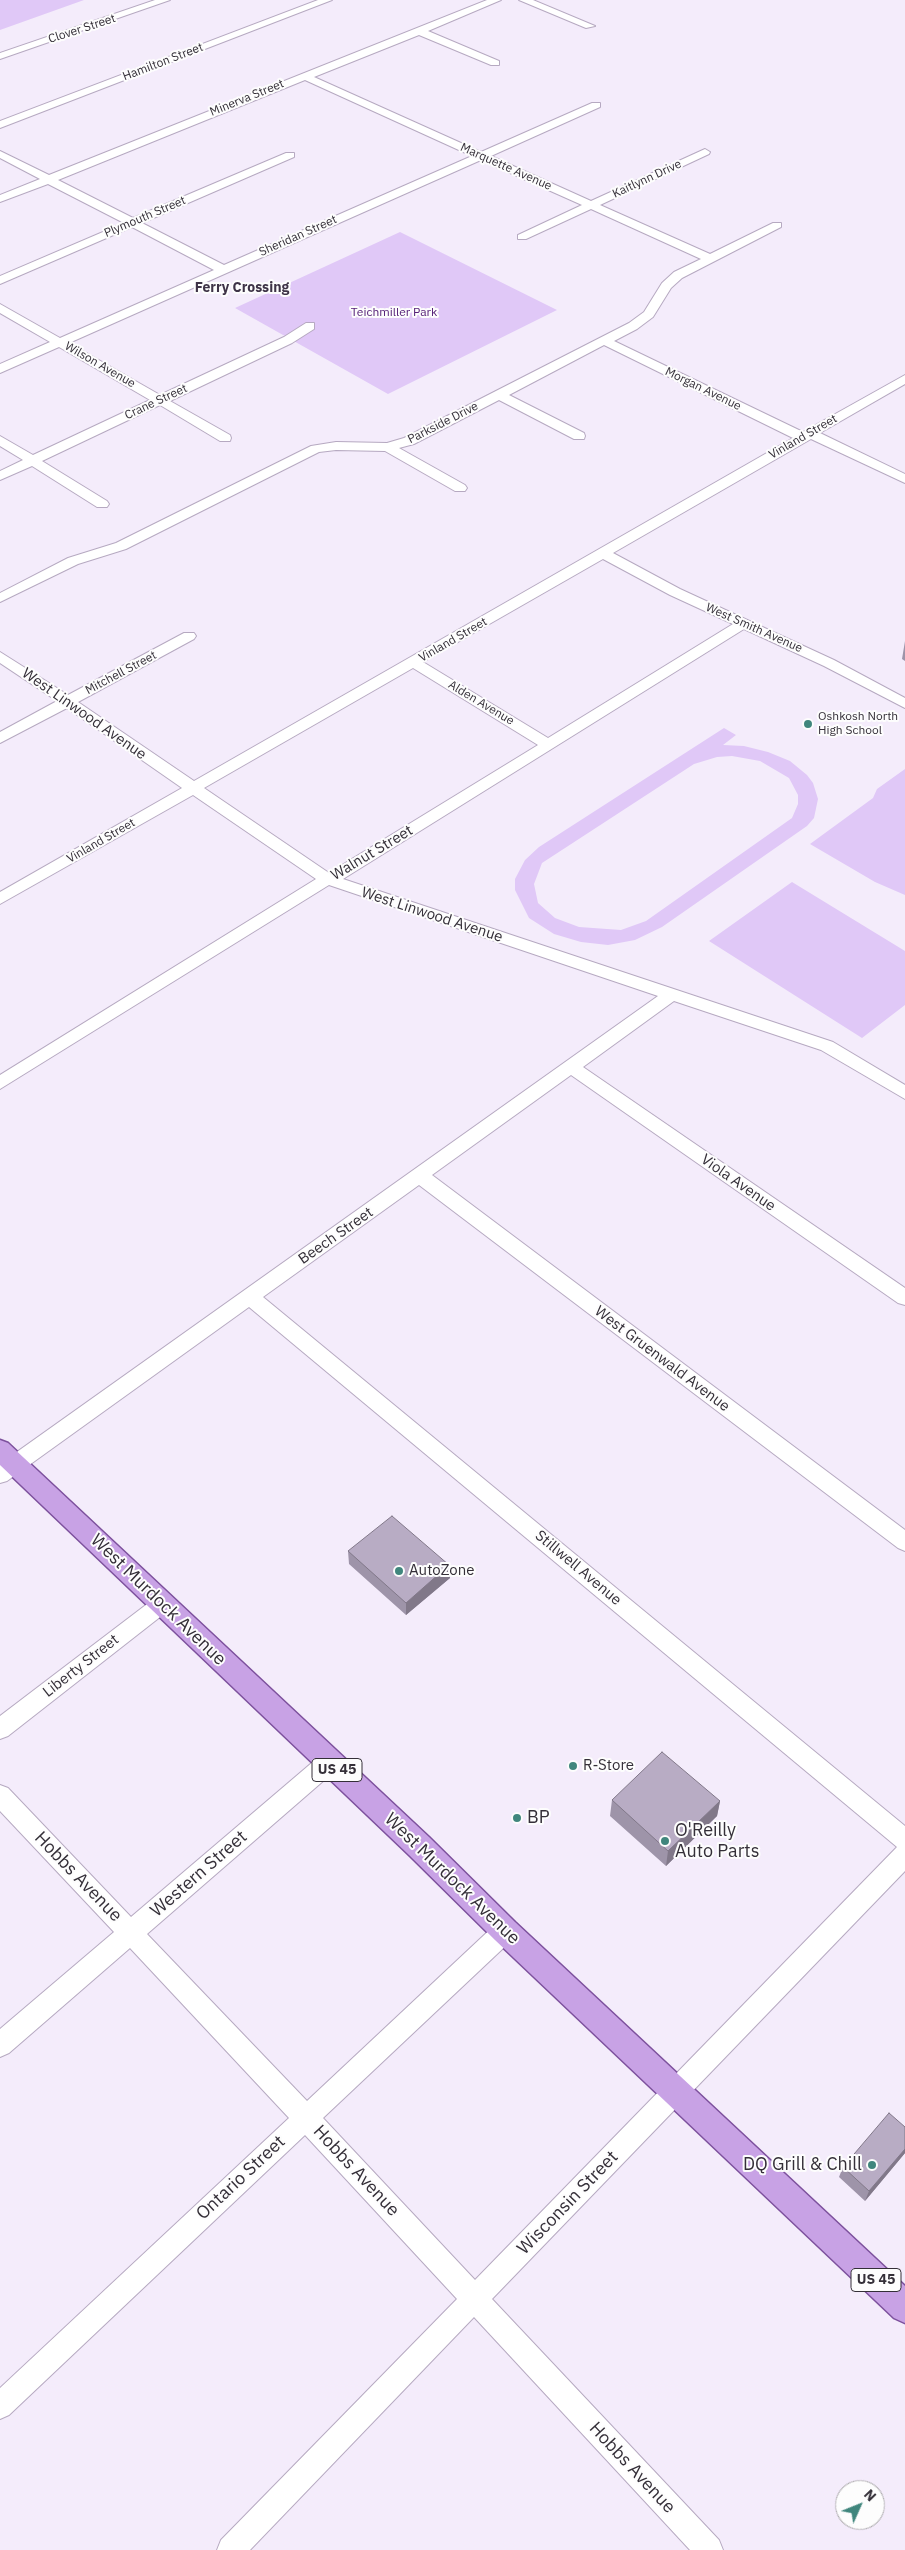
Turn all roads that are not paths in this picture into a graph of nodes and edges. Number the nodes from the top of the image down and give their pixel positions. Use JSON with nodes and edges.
{"nodes":[{"id":1,"x":164,"y":0,"type":"edge"},
{"id":2,"x":327,"y":0,"type":"edge"},
{"id":3,"x":496,"y":0,"type":"edge"},
{"id":4,"x":524,"y":0,"type":"edge"},
{"id":5,"x":590,"y":26,"type":"dead end"},
{"id":6,"x":419,"y":31,"type":"junction"},
{"id":7,"x":0,"y":56,"type":"edge"},
{"id":8,"x":495,"y":63,"type":"dead end"},
{"id":9,"x":304,"y":76,"type":"junction"},
{"id":10,"x":596,"y":105,"type":"dead end"},
{"id":11,"x":0,"y":125,"type":"edge"},
{"id":12,"x":705,"y":152,"type":"dead end"},
{"id":13,"x":0,"y":154,"type":"edge"},
{"id":14,"x":290,"y":155,"type":"dead end"},
{"id":15,"x":481,"y":156,"type":"junction"},
{"id":16,"x":48,"y":179,"type":"junction"},
{"id":17,"x":0,"y":199,"type":"edge"},
{"id":18,"x":590,"y":206,"type":"junction"},
{"id":19,"x":133,"y":223,"type":"junction"},
{"id":20,"x":777,"y":225,"type":"dead end"},
{"id":21,"x":522,"y":237,"type":"dead end"},
{"id":22,"x":709,"y":258,"type":"junction"},
{"id":23,"x":224,"y":270,"type":"junction"},
{"id":24,"x":0,"y":280,"type":"edge"},
{"id":25,"x":0,"y":308,"type":"edge"},
{"id":26,"x":310,"y":326,"type":"dead end"},
{"id":27,"x":604,"y":341,"type":"junction"},
{"id":28,"x":60,"y":343,"type":"junction"},
{"id":29,"x":0,"y":369,"type":"edge"},
{"id":30,"x":905,"y":379,"type":"edge"},
{"id":31,"x":499,"y":395,"type":"junction"},
{"id":32,"x":160,"y":400,"type":"junction"},
{"id":33,"x":805,"y":435,"type":"junction"},
{"id":34,"x":579,"y":436,"type":"dead end"},
{"id":35,"x":225,"y":438,"type":"dead end"},
{"id":36,"x":0,"y":440,"type":"edge"},
{"id":37,"x":388,"y":447,"type":"junction"},
{"id":38,"x":33,"y":460,"type":"junction"},
{"id":39,"x":0,"y":476,"type":"edge"},
{"id":40,"x":905,"y":480,"type":"edge"},
{"id":41,"x":460,"y":488,"type":"dead end"},
{"id":42,"x":102,"y":504,"type":"dead end"},
{"id":43,"x":602,"y":552,"type":"junction"},
{"id":44,"x":0,"y":598,"type":"edge"},
{"id":45,"x":744,"y":623,"type":"junction"},
{"id":46,"x":190,"y":636,"type":"dead end"},
{"id":47,"x":0,"y":656,"type":"edge"},
{"id":48,"x":413,"y":662,"type":"junction"},
{"id":49,"x":67,"y":702,"type":"junction"},
{"id":50,"x":905,"y":704,"type":"edge"},
{"id":51,"x":0,"y":738,"type":"edge"},
{"id":52,"x":549,"y":745,"type":"junction"},
{"id":53,"x":193,"y":789,"type":"junction"},
{"id":54,"x":327,"y":879,"type":"junction"},
{"id":55,"x":0,"y":899,"type":"edge"},
{"id":56,"x":670,"y":995,"type":"junction"},
{"id":57,"x":572,"y":1068,"type":"junction"},
{"id":58,"x":0,"y":1083,"type":"edge"},
{"id":59,"x":905,"y":1093,"type":"edge"},
{"id":60,"x":420,"y":1176,"type":"junction"},
{"id":61,"x":250,"y":1297,"type":"junction"},
{"id":62,"x":905,"y":1298,"type":"edge"},
{"id":63,"x":5,"y":1463,"type":"edge"},
{"id":64,"x":905,"y":1542,"type":"edge"},
{"id":65,"x":162,"y":1604,"type":"junction"},
{"id":66,"x":0,"y":1729,"type":"edge"},
{"id":67,"x":329,"y":1762,"type":"junction"},
{"id":68,"x":0,"y":1795,"type":"edge"},
{"id":69,"x":905,"y":1840,"type":"edge"},
{"id":70,"x":905,"y":1855,"type":"edge"},
{"id":71,"x":505,"y":1931,"type":"junction"},
{"id":72,"x":131,"y":1933,"type":"junction"},
{"id":73,"x":0,"y":2045,"type":"edge"},
{"id":74,"x":675,"y":2090,"type":"junction"},
{"id":75,"x":306,"y":2118,"type":"junction"},
{"id":76,"x":476,"y":2300,"type":"junction"},
{"id":77,"x":905,"y":2307,"type":"edge"},
{"id":78,"x":0,"y":2406,"type":"edge"},
{"id":79,"x":231,"y":2550,"type":"edge"},
{"id":80,"x":709,"y":2550,"type":"edge"}],
"edges":[{"from":1,"to":7,"type":"street","name":"Clover Street"},
{"from":2,"to":11,"type":"street","name":"Hamilton Street"},
{"from":3,"to":6,"type":"street","name":"Minerva Street"},
{"from":4,"to":5,"type":"street"},
{"from":6,"to":8,"type":"street"},
{"from":6,"to":9,"type":"street","name":"Minerva Street"},
{"from":9,"to":15,"type":"street","name":"Marquette Avenue"},
{"from":9,"to":16,"type":"street","name":"Minerva Street"},
{"from":10,"to":15,"type":"street","name":"Sheridan Street"},
{"from":12,"to":18,"type":"street","name":"Kaitlynn Drive"},
{"from":13,"to":16,"type":"street"},
{"from":14,"to":19,"type":"street","name":"Plymouth Street"},
{"from":15,"to":18,"type":"street","name":"Marquette Avenue"},
{"from":15,"to":23,"type":"street","name":"Sheridan Street"},
{"from":16,"to":17,"type":"street","name":"Minerva Street"},
{"from":16,"to":19,"type":"street"},
{"from":18,"to":21,"type":"street","name":"Kaitlynn Drive"},
{"from":18,"to":22,"type":"street","name":"Marquette Avenue"},
{"from":19,"to":23,"type":"street"},
{"from":19,"to":24,"type":"street","name":"Plymouth Street"},
{"from":20,"to":22,"type":"street","name":"Parkside Drive"},
{"from":22,"to":27,"type":"street","name":"Parkside Drive"},
{"from":23,"to":28,"type":"street","name":"Sheridan Street"},
{"from":25,"to":28,"type":"street","name":"Wilson Avenue"},
{"from":26,"to":32,"type":"street","name":"Crane Street"},
{"from":27,"to":31,"type":"street","name":"Parkside Drive"},
{"from":27,"to":33,"type":"street","name":"Morgan Avenue"},
{"from":28,"to":29,"type":"street","name":"Sheridan Street"},
{"from":28,"to":32,"type":"street","name":"Wilson Avenue"},
{"from":30,"to":33,"type":"street","name":"Vinland Street"},
{"from":31,"to":34,"type":"street"},
{"from":31,"to":37,"type":"street","name":"Parkside Drive"},
{"from":32,"to":35,"type":"street","name":"Wilson Avenue"},
{"from":32,"to":38,"type":"street","name":"Crane Street"},
{"from":33,"to":40,"type":"street","name":"Morgan Avenue"},
{"from":33,"to":43,"type":"street","name":"Vinland Street"},
{"from":36,"to":38,"type":"street"},
{"from":37,"to":41,"type":"street"},
{"from":37,"to":44,"type":"street","name":"Parkside Drive"},
{"from":38,"to":39,"type":"street","name":"Crane Street"},
{"from":38,"to":42,"type":"street"},
{"from":43,"to":45,"type":"street","name":"West Smith Avenue"},
{"from":43,"to":48,"type":"street","name":"Vinland Street"},
{"from":45,"to":50,"type":"street","name":"West Smith Avenue"},
{"from":45,"to":52,"type":"street","name":"Walnut Street"},
{"from":46,"to":49,"type":"street","name":"Mitchell Street"},
{"from":47,"to":49,"type":"street","name":"West Linwood Avenue"},
{"from":48,"to":52,"type":"street","name":"Alden Avenue"},
{"from":48,"to":53,"type":"street","name":"Vinland Street"},
{"from":49,"to":51,"type":"street","name":"Mitchell Street"},
{"from":49,"to":53,"type":"street","name":"West Linwood Avenue"},
{"from":52,"to":54,"type":"street","name":"Walnut Street"},
{"from":53,"to":54,"type":"street","name":"West Linwood Avenue"},
{"from":53,"to":55,"type":"street","name":"Vinland Street"},
{"from":54,"to":56,"type":"street","name":"West Linwood Avenue"},
{"from":54,"to":58,"type":"street","name":"Walnut Street"},
{"from":56,"to":57,"type":"street","name":"Beech Street"},
{"from":56,"to":59,"type":"street","name":"West Linwood Avenue"},
{"from":57,"to":60,"type":"street","name":"Beech Street"},
{"from":57,"to":62,"type":"street","name":"Viola Avenue"},
{"from":60,"to":61,"type":"street","name":"Beech Street"},
{"from":60,"to":64,"type":"street","name":"West Gruenwald Avenue"},
{"from":61,"to":63,"type":"street","name":"Beech Street"},
{"from":61,"to":69,"type":"street","name":"Stillwell Avenue"},
{"from":63,"to":65,"type":"main road","name":"West Murdock Avenue","number":"US 45"},
{"from":65,"to":66,"type":"street","name":"Liberty Street"},
{"from":65,"to":67,"type":"main road","name":"West Murdock Avenue","number":"US 45"},
{"from":67,"to":71,"type":"main road","name":"West Murdock Avenue","number":"US 45"},
{"from":67,"to":72,"type":"street","name":"Western Street"},
{"from":68,"to":72,"type":"street","name":"Hobbs Avenue"},
{"from":70,"to":74,"type":"street","name":"Wisconsin Street"},
{"from":71,"to":74,"type":"main road","name":"West Murdock Avenue","number":"US 45"},
{"from":71,"to":75,"type":"street","name":"Ontario Street"},
{"from":72,"to":73,"type":"street","name":"Western Street"},
{"from":72,"to":75,"type":"street","name":"Hobbs Avenue"},
{"from":74,"to":76,"type":"street","name":"Wisconsin Street"},
{"from":74,"to":77,"type":"main road","name":"West Murdock Avenue","number":"US 45"},
{"from":75,"to":76,"type":"street","name":"Hobbs Avenue"},
{"from":75,"to":78,"type":"street","name":"Ontario Street"},
{"from":76,"to":79,"type":"street","name":"Wisconsin Street"},
{"from":76,"to":80,"type":"street","name":"Hobbs Avenue"}]}
